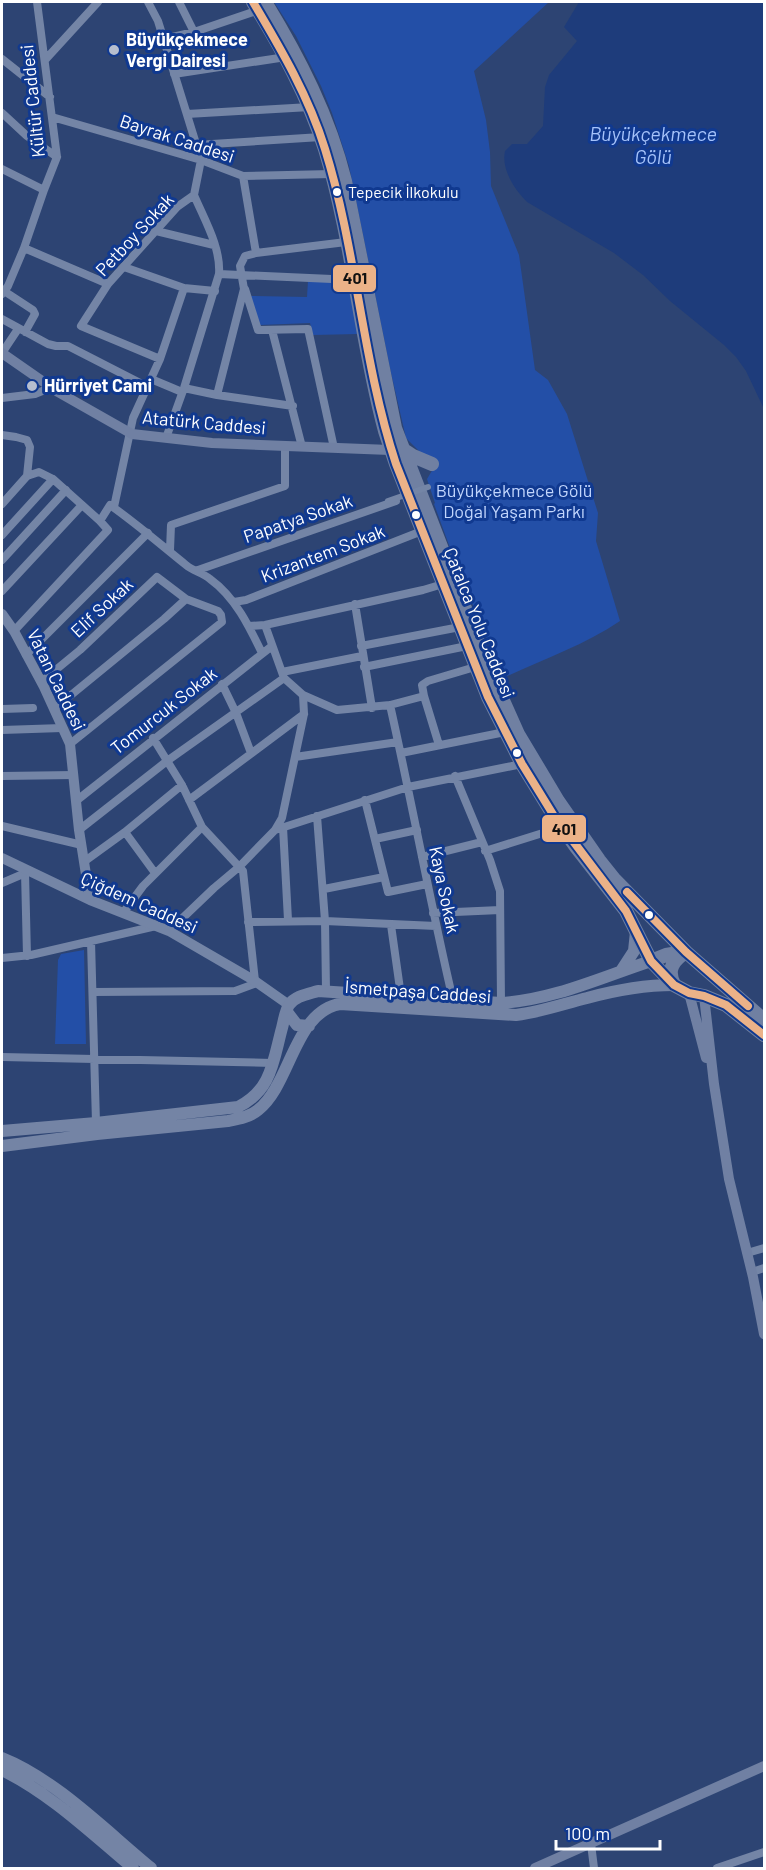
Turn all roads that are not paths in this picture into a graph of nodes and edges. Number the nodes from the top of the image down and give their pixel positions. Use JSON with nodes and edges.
{"nodes":[{"id":1,"x":37,"y":2,"type":"edge"},
{"id":2,"x":98,"y":2,"type":"edge"},
{"id":3,"x":148,"y":2,"type":"edge"},
{"id":4,"x":179,"y":2,"type":"edge"},
{"id":5,"x":259,"y":4,"type":"edge"},
{"id":6,"x":194,"y":32,"type":"junction"},
{"id":7,"x":164,"y":39,"type":"junction"},
{"id":8,"x":286,"y":57,"type":"junction"},
{"id":9,"x":2,"y":59,"type":"edge"},
{"id":10,"x":45,"y":60,"type":"junction"},
{"id":11,"x":174,"y":74,"type":"junction"},
{"id":12,"x":50,"y":97,"type":"junction"},
{"id":13,"x":310,"y":107,"type":"junction"},
{"id":14,"x":2,"y":113,"type":"edge"},
{"id":15,"x":187,"y":114,"type":"junction"},
{"id":16,"x":52,"y":117,"type":"junction"},
{"id":17,"x":321,"y":137,"type":"junction"},
{"id":18,"x":196,"y":145,"type":"junction"},
{"id":19,"x":57,"y":158,"type":"junction"},
{"id":20,"x":201,"y":160,"type":"junction"},
{"id":21,"x":2,"y":169,"type":"edge"},
{"id":22,"x":332,"y":174,"type":"junction"},
{"id":23,"x":243,"y":176,"type":"junction"},
{"id":24,"x":44,"y":190,"type":"junction"},
{"id":25,"x":194,"y":195,"type":"junction"},
{"id":26,"x":156,"y":231,"type":"junction"},
{"id":27,"x":346,"y":242,"type":"junction"},
{"id":28,"x":214,"y":245,"type":"junction"},
{"id":29,"x":24,"y":248,"type":"junction"},
{"id":30,"x":256,"y":253,"type":"junction"},
{"id":31,"x":124,"y":267,"type":"junction"},
{"id":32,"x":219,"y":274,"type":"junction"},
{"id":33,"x":242,"y":276,"type":"junction"},
{"id":34,"x":354,"y":280,"type":"junction"},
{"id":35,"x":108,"y":284,"type":"junction"},
{"id":36,"x":184,"y":288,"type":"junction"},
{"id":37,"x":4,"y":289,"type":"edge"},
{"id":38,"x":244,"y":289,"type":"junction"},
{"id":39,"x":215,"y":291,"type":"junction"},
{"id":40,"x":2,"y":319,"type":"edge"},
{"id":41,"x":22,"y":330,"type":"junction"},
{"id":42,"x":272,"y":330,"type":"junction"},
{"id":43,"x":2,"y":353,"type":"edge"},
{"id":44,"x":160,"y":359,"type":"junction"},
{"id":45,"x":150,"y":383,"type":"junction"},
{"id":46,"x":52,"y":387,"type":"junction"},
{"id":47,"x":183,"y":390,"type":"junction"},
{"id":48,"x":217,"y":395,"type":"junction"},
{"id":49,"x":2,"y":398,"type":"edge"},
{"id":50,"x":293,"y":406,"type":"junction"},
{"id":51,"x":129,"y":433,"type":"junction"},
{"id":52,"x":2,"y":435,"type":"edge"},
{"id":53,"x":166,"y":438,"type":"junction"},
{"id":54,"x":285,"y":446,"type":"junction"},
{"id":55,"x":302,"y":447,"type":"junction"},
{"id":56,"x":334,"y":448,"type":"junction"},
{"id":57,"x":396,"y":449,"type":"junction"},
{"id":58,"x":27,"y":476,"type":"junction"},
{"id":59,"x":53,"y":479,"type":"junction"},
{"id":60,"x":421,"y":484,"type":"junction"},
{"id":61,"x":66,"y":490,"type":"junction"},
{"id":62,"x":408,"y":497,"type":"junction"},
{"id":63,"x":388,"y":501,"type":"dead end"},
{"id":64,"x":2,"y":504,"type":"edge"},
{"id":65,"x":82,"y":505,"type":"junction"},
{"id":66,"x":112,"y":506,"type":"junction"},
{"id":67,"x":100,"y":521,"type":"junction"},
{"id":68,"x":422,"y":531,"type":"junction"},
{"id":69,"x":148,"y":533,"type":"junction"},
{"id":70,"x":2,"y":535,"type":"edge"},
{"id":71,"x":170,"y":550,"type":"junction"},
{"id":72,"x":2,"y":560,"type":"edge"},
{"id":73,"x":198,"y":570,"type":"junction"},
{"id":74,"x":443,"y":584,"type":"junction"},
{"id":75,"x":2,"y":591,"type":"edge"},
{"id":76,"x":186,"y":599,"type":"junction"},
{"id":77,"x":234,"y":602,"type":"junction"},
{"id":78,"x":355,"y":604,"type":"junction"},
{"id":79,"x":2,"y":614,"type":"edge"},
{"id":80,"x":265,"y":625,"type":"junction"},
{"id":81,"x":249,"y":626,"type":"junction"},
{"id":82,"x":460,"y":627,"type":"junction"},
{"id":83,"x":14,"y":631,"type":"junction"},
{"id":84,"x":272,"y":646,"type":"junction"},
{"id":85,"x":361,"y":646,"type":"junction"},
{"id":86,"x":467,"y":646,"type":"junction"},
{"id":87,"x":262,"y":654,"type":"junction"},
{"id":88,"x":26,"y":655,"type":"junction"},
{"id":89,"x":362,"y":656,"type":"junction"},
{"id":90,"x":364,"y":667,"type":"junction"},
{"id":91,"x":475,"y":667,"type":"junction"},
{"id":92,"x":283,"y":675,"type":"junction"},
{"id":93,"x":41,"y":682,"type":"junction"},
{"id":94,"x":222,"y":684,"type":"junction"},
{"id":95,"x":303,"y":695,"type":"junction"},
{"id":96,"x":424,"y":696,"type":"junction"},
{"id":97,"x":390,"y":705,"type":"junction"},
{"id":98,"x":33,"y":708,"type":"dead end"},
{"id":99,"x":372,"y":708,"type":"junction"},
{"id":100,"x":2,"y":709,"type":"edge"},
{"id":101,"x":54,"y":709,"type":"junction"},
{"id":102,"x":236,"y":713,"type":"junction"},
{"id":103,"x":304,"y":714,"type":"junction"},
{"id":104,"x":62,"y":728,"type":"junction"},
{"id":105,"x":2,"y":730,"type":"edge"},
{"id":106,"x":506,"y":732,"type":"junction"},
{"id":107,"x":153,"y":738,"type":"junction"},
{"id":108,"x":398,"y":742,"type":"junction"},
{"id":109,"x":70,"y":744,"type":"junction"},
{"id":110,"x":439,"y":745,"type":"junction"},
{"id":111,"x":252,"y":753,"type":"junction"},
{"id":112,"x":401,"y":753,"type":"junction"},
{"id":113,"x":295,"y":757,"type":"junction"},
{"id":114,"x":167,"y":761,"type":"junction"},
{"id":115,"x":522,"y":764,"type":"junction"},
{"id":116,"x":74,"y":775,"type":"junction"},
{"id":117,"x":2,"y":776,"type":"edge"},
{"id":118,"x":455,"y":776,"type":"junction"},
{"id":119,"x":182,"y":785,"type":"junction"},
{"id":120,"x":408,"y":787,"type":"junction"},
{"id":121,"x":189,"y":800,"type":"junction"},
{"id":122,"x":365,"y":800,"type":"junction"},
{"id":123,"x":76,"y":801,"type":"junction"},
{"id":124,"x":317,"y":816,"type":"junction"},
{"id":125,"x":2,"y":826,"type":"edge"},
{"id":126,"x":202,"y":827,"type":"junction"},
{"id":127,"x":562,"y":827,"type":"junction"},
{"id":128,"x":280,"y":828,"type":"junction"},
{"id":129,"x":79,"y":830,"type":"junction"},
{"id":130,"x":417,"y":830,"type":"junction"},
{"id":131,"x":125,"y":832,"type":"junction"},
{"id":132,"x":375,"y":838,"type":"junction"},
{"id":133,"x":482,"y":842,"type":"junction"},
{"id":134,"x":82,"y":845,"type":"junction"},
{"id":135,"x":485,"y":851,"type":"junction"},
{"id":136,"x":422,"y":857,"type":"junction"},
{"id":137,"x":2,"y":858,"type":"edge"},
{"id":138,"x":85,"y":861,"type":"junction"},
{"id":139,"x":239,"y":867,"type":"junction"},
{"id":140,"x":28,"y":872,"type":"junction"},
{"id":141,"x":155,"y":873,"type":"junction"},
{"id":142,"x":384,"y":877,"type":"junction"},
{"id":143,"x":2,"y":883,"type":"edge"},
{"id":144,"x":427,"y":884,"type":"junction"},
{"id":145,"x":324,"y":889,"type":"junction"},
{"id":146,"x":90,"y":900,"type":"junction"},
{"id":147,"x":500,"y":909,"type":"junction"},
{"id":148,"x":123,"y":913,"type":"junction"},
{"id":149,"x":433,"y":913,"type":"junction"},
{"id":150,"x":288,"y":920,"type":"junction"},
{"id":151,"x":326,"y":921,"type":"junction"},
{"id":152,"x":248,"y":922,"type":"junction"},
{"id":153,"x":391,"y":925,"type":"junction"},
{"id":154,"x":158,"y":926,"type":"junction"},
{"id":155,"x":436,"y":926,"type":"junction"},
{"id":156,"x":169,"y":931,"type":"junction"},
{"id":157,"x":636,"y":932,"type":"junction"},
{"id":158,"x":91,"y":941,"type":"junction"},
{"id":159,"x":686,"y":952,"type":"junction"},
{"id":160,"x":27,"y":956,"type":"junction"},
{"id":161,"x":2,"y":958,"type":"edge"},
{"id":162,"x":651,"y":961,"type":"junction"},
{"id":163,"x":707,"y":969,"type":"junction"},
{"id":164,"x":621,"y":971,"type":"junction"},
{"id":165,"x":256,"y":982,"type":"junction"},
{"id":166,"x":584,"y":985,"type":"junction"},
{"id":167,"x":674,"y":985,"type":"junction"},
{"id":168,"x":326,"y":991,"type":"junction"},
{"id":169,"x":93,"y":992,"type":"junction"},
{"id":170,"x":689,"y":993,"type":"junction"},
{"id":171,"x":305,"y":995,"type":"junction"},
{"id":172,"x":400,"y":996,"type":"junction"},
{"id":173,"x":704,"y":996,"type":"junction"},
{"id":174,"x":588,"y":998,"type":"junction"},
{"id":175,"x":501,"y":1003,"type":"junction"},
{"id":176,"x":458,"y":1004,"type":"junction"},
{"id":177,"x":288,"y":1009,"type":"junction"},
{"id":178,"x":319,"y":1014,"type":"junction"},
{"id":179,"x":765,"y":1020,"type":"edge"},
{"id":180,"x":309,"y":1026,"type":"junction"},
{"id":181,"x":765,"y":1035,"type":"edge"},
{"id":182,"x":2,"y":1057,"type":"edge"},
{"id":183,"x":93,"y":1059,"type":"junction"},
{"id":184,"x":273,"y":1063,"type":"junction"},
{"id":185,"x":714,"y":1084,"type":"junction"},
{"id":186,"x":191,"y":1119,"type":"junction"},
{"id":187,"x":96,"y":1123,"type":"junction"},
{"id":188,"x":2,"y":1131,"type":"edge"},
{"id":189,"x":72,"y":1131,"type":"junction"},
{"id":190,"x":2,"y":1146,"type":"edge"},
{"id":191,"x":765,"y":1248,"type":"edge"},
{"id":192,"x":747,"y":1253,"type":"junction"},
{"id":193,"x":765,"y":1268,"type":"edge"},
{"id":194,"x":752,"y":1272,"type":"junction"},
{"id":195,"x":760,"y":1287,"type":"edge"},
{"id":196,"x":765,"y":1334,"type":"edge"},
{"id":197,"x":2,"y":1758,"type":"edge"},
{"id":198,"x":765,"y":1766,"type":"edge"},
{"id":199,"x":2,"y":1770,"type":"edge"},
{"id":200,"x":591,"y":1844,"type":"junction"},
{"id":201,"x":765,"y":1852,"type":"edge"},
{"id":202,"x":734,"y":1866,"type":"edge"},
{"id":203,"x":133,"y":1869,"type":"edge"},
{"id":204,"x":151,"y":1869,"type":"edge"},
{"id":205,"x":535,"y":1869,"type":"edge"},
{"id":206,"x":594,"y":1869,"type":"edge"},
{"id":207,"x":717,"y":1869,"type":"edge"}],
"edges":[{"from":1,"to":10,"type":"street","name":"Kültür Caddesi"},
{"from":2,"to":10,"type":"street"},
{"from":3,"to":7,"type":"street"},
{"from":4,"to":6,"type":"street"},
{"from":5,"to":6,"type":"street"},
{"from":5,"to":8,"type":"highway","name":"Çatalca Yolu Caddesi"},
{"from":5,"to":57,"type":"highway","name":"Çatalca Yolu Caddesi"},
{"from":6,"to":7,"type":"street"},
{"from":7,"to":11,"type":"street"},
{"from":8,"to":11,"type":"street"},
{"from":8,"to":13,"type":"highway","name":"Çatalca Yolu Caddesi"},
{"from":9,"to":12,"type":"street"},
{"from":10,"to":12,"type":"street","name":"Kültür Caddesi"},
{"from":11,"to":15,"type":"street"},
{"from":12,"to":16,"type":"street","name":"Kültür Caddesi"},
{"from":13,"to":15,"type":"street"},
{"from":13,"to":17,"type":"highway","name":"Çatalca Yolu Caddesi"},
{"from":14,"to":19,"type":"street"},
{"from":15,"to":18,"type":"street"},
{"from":16,"to":19,"type":"street","name":"Kültür Caddesi"},
{"from":16,"to":20,"type":"street","name":"Bayrak Caddesi"},
{"from":17,"to":18,"type":"street"},
{"from":17,"to":22,"type":"highway","name":"Çatalca Yolu Caddesi"},
{"from":18,"to":20,"type":"street"},
{"from":19,"to":24,"type":"street","name":"Kültür Caddesi"},
{"from":20,"to":23,"type":"street","name":"Bayrak Caddesi"},
{"from":20,"to":25,"type":"street","name":"Petboy Sokak"},
{"from":21,"to":24,"type":"street"},
{"from":22,"to":23,"type":"street","name":"Bayrak Caddesi"},
{"from":22,"to":27,"type":"highway","name":"Çatalca Yolu Caddesi"},
{"from":23,"to":30,"type":"street"},
{"from":24,"to":29,"type":"street","name":"Kültür Caddesi"},
{"from":25,"to":26,"type":"street","name":"Petboy Sokak"},
{"from":25,"to":28,"type":"street"},
{"from":26,"to":28,"type":"street"},
{"from":26,"to":31,"type":"street","name":"Petboy Sokak"},
{"from":27,"to":30,"type":"street"},
{"from":27,"to":34,"type":"highway","name":"Çatalca Yolu Caddesi"},
{"from":28,"to":32,"type":"street"},
{"from":29,"to":35,"type":"street"},
{"from":29,"to":37,"type":"street","name":"Kültür Caddesi"},
{"from":30,"to":33,"type":"street"},
{"from":31,"to":35,"type":"street","name":"Petboy Sokak"},
{"from":31,"to":36,"type":"street"},
{"from":32,"to":33,"type":"street"},
{"from":32,"to":39,"type":"street"},
{"from":33,"to":34,"type":"street"},
{"from":33,"to":38,"type":"street"},
{"from":34,"to":57,"type":"highway","name":"Çatalca Yolu Caddesi"},
{"from":35,"to":44,"type":"street","name":"Petboy Sokak"},
{"from":36,"to":39,"type":"street"},
{"from":36,"to":44,"type":"street"},
{"from":37,"to":41,"type":"street"},
{"from":38,"to":42,"type":"street"},
{"from":38,"to":48,"type":"street"},
{"from":39,"to":47,"type":"street"},
{"from":40,"to":41,"type":"street"},
{"from":41,"to":43,"type":"street"},
{"from":41,"to":45,"type":"street"},
{"from":42,"to":50,"type":"street"},
{"from":42,"to":56,"type":"street"},
{"from":43,"to":46,"type":"main road","name":"Atatürk Caddesi"},
{"from":44,"to":45,"type":"street"},
{"from":45,"to":47,"type":"street"},
{"from":45,"to":51,"type":"street"},
{"from":46,"to":49,"type":"street"},
{"from":46,"to":51,"type":"main road","name":"Atatürk Caddesi"},
{"from":47,"to":48,"type":"street"},
{"from":47,"to":53,"type":"street"},
{"from":48,"to":50,"type":"street"},
{"from":50,"to":55,"type":"street"},
{"from":51,"to":53,"type":"main road","name":"Atatürk Caddesi"},
{"from":51,"to":66,"type":"street"},
{"from":52,"to":58,"type":"street"},
{"from":53,"to":54,"type":"main road","name":"Atatürk Caddesi"},
{"from":54,"to":55,"type":"main road","name":"Atatürk Caddesi"},
{"from":54,"to":71,"type":"street"},
{"from":55,"to":56,"type":"main road","name":"Atatürk Caddesi"},
{"from":56,"to":57,"type":"main road","name":"Atatürk Caddesi"},
{"from":57,"to":60,"type":"highway","name":"Çatalca Yolu Caddesi"},
{"from":57,"to":60,"type":"highway"},
{"from":57,"to":62,"type":"highway","name":"Çatalca Yolu Caddesi"},
{"from":58,"to":59,"type":"street"},
{"from":58,"to":64,"type":"street"},
{"from":59,"to":61,"type":"street"},
{"from":59,"to":70,"type":"street"},
{"from":60,"to":63,"type":"street","bridge":true},
{"from":60,"to":159,"type":"highway","name":"Çatalca Yolu Caddesi"},
{"from":61,"to":65,"type":"street"},
{"from":61,"to":72,"type":"street"},
{"from":62,"to":68,"type":"highway","name":"Çatalca Yolu Caddesi"},
{"from":62,"to":73,"type":"street","name":"Papatya Sokak"},
{"from":65,"to":67,"type":"street"},
{"from":65,"to":75,"type":"street"},
{"from":66,"to":67,"type":"street"},
{"from":66,"to":69,"type":"street"},
{"from":67,"to":83,"type":"street"},
{"from":68,"to":74,"type":"highway","name":"Çatalca Yolu Caddesi"},
{"from":68,"to":77,"type":"street","name":"Krizantem Sokak"},
{"from":69,"to":71,"type":"street"},
{"from":69,"to":88,"type":"street"},
{"from":71,"to":73,"type":"street"},
{"from":73,"to":77,"type":"street"},
{"from":74,"to":78,"type":"street"},
{"from":74,"to":82,"type":"highway","name":"Çatalca Yolu Caddesi"},
{"from":76,"to":93,"type":"street","name":"Elif Sokak"},
{"from":76,"to":101,"type":"street"},
{"from":76,"to":109,"type":"street","name":"Elif Sokak"},
{"from":77,"to":81,"type":"street"},
{"from":78,"to":80,"type":"street"},
{"from":78,"to":85,"type":"street"},
{"from":79,"to":83,"type":"street","name":"Vatan Caddesi"},
{"from":80,"to":81,"type":"street"},
{"from":80,"to":84,"type":"street"},
{"from":81,"to":87,"type":"street"},
{"from":82,"to":85,"type":"street"},
{"from":82,"to":86,"type":"highway","name":"Çatalca Yolu Caddesi"},
{"from":83,"to":88,"type":"street","name":"Vatan Caddesi"},
{"from":84,"to":87,"type":"street","name":"Tomurcuk Sokak"},
{"from":84,"to":92,"type":"street"},
{"from":85,"to":89,"type":"street"},
{"from":86,"to":90,"type":"street"},
{"from":86,"to":91,"type":"highway","name":"Çatalca Yolu Caddesi"},
{"from":87,"to":94,"type":"street","name":"Tomurcuk Sokak"},
{"from":88,"to":93,"type":"street","name":"Vatan Caddesi"},
{"from":89,"to":90,"type":"street"},
{"from":89,"to":92,"type":"street"},
{"from":90,"to":99,"type":"street"},
{"from":91,"to":96,"type":"street"},
{"from":91,"to":106,"type":"highway","name":"Çatalca Yolu Caddesi"},
{"from":92,"to":95,"type":"street"},
{"from":92,"to":102,"type":"street"},
{"from":93,"to":101,"type":"street","name":"Vatan Caddesi"},
{"from":94,"to":102,"type":"street"},
{"from":94,"to":107,"type":"street","name":"Tomurcuk Sokak"},
{"from":95,"to":99,"type":"street"},
{"from":95,"to":103,"type":"street"},
{"from":96,"to":97,"type":"street"},
{"from":96,"to":110,"type":"street"},
{"from":97,"to":99,"type":"street"},
{"from":97,"to":108,"type":"street","name":"Kaya Sokak"},
{"from":98,"to":100,"type":"street"},
{"from":101,"to":104,"type":"street","name":"Vatan Caddesi"},
{"from":102,"to":111,"type":"street"},
{"from":102,"to":114,"type":"street"},
{"from":103,"to":111,"type":"street"},
{"from":103,"to":113,"type":"street"},
{"from":104,"to":105,"type":"street"},
{"from":104,"to":109,"type":"street","name":"Vatan Caddesi"},
{"from":106,"to":110,"type":"street"},
{"from":106,"to":115,"type":"highway","name":"Çatalca Yolu Caddesi"},
{"from":107,"to":114,"type":"street"},
{"from":107,"to":123,"type":"street","name":"Tomurcuk Sokak"},
{"from":108,"to":112,"type":"street","name":"Kaya Sokak"},
{"from":108,"to":113,"type":"street"},
{"from":109,"to":116,"type":"street","name":"Vatan Caddesi"},
{"from":110,"to":112,"type":"street"},
{"from":111,"to":121,"type":"street"},
{"from":112,"to":120,"type":"street","name":"Kaya Sokak"},
{"from":113,"to":128,"type":"street"},
{"from":114,"to":119,"type":"street"},
{"from":114,"to":129,"type":"street"},
{"from":115,"to":118,"type":"street"},
{"from":115,"to":127,"type":"highway","name":"Çatalca Yolu Caddesi"},
{"from":116,"to":117,"type":"street"},
{"from":116,"to":123,"type":"street","name":"Vatan Caddesi"},
{"from":118,"to":120,"type":"street"},
{"from":118,"to":133,"type":"street"},
{"from":119,"to":121,"type":"street"},
{"from":119,"to":131,"type":"street"},
{"from":120,"to":122,"type":"street"},
{"from":120,"to":130,"type":"street","name":"Kaya Sokak"},
{"from":121,"to":126,"type":"street"},
{"from":122,"to":124,"type":"street"},
{"from":122,"to":132,"type":"street"},
{"from":123,"to":129,"type":"street","name":"Vatan Caddesi"},
{"from":124,"to":128,"type":"street"},
{"from":124,"to":145,"type":"street"},
{"from":125,"to":134,"type":"street"},
{"from":126,"to":139,"type":"street"},
{"from":126,"to":141,"type":"street"},
{"from":127,"to":135,"type":"street"},
{"from":127,"to":157,"type":"highway","name":"Çatalca Yolu Caddesi"},
{"from":128,"to":139,"type":"street"},
{"from":128,"to":150,"type":"street"},
{"from":129,"to":134,"type":"street","name":"Vatan Caddesi"},
{"from":130,"to":132,"type":"street"},
{"from":130,"to":136,"type":"street","name":"Kaya Sokak"},
{"from":131,"to":138,"type":"street"},
{"from":131,"to":141,"type":"street"},
{"from":132,"to":142,"type":"street"},
{"from":133,"to":135,"type":"street"},
{"from":133,"to":136,"type":"street"},
{"from":134,"to":138,"type":"street","name":"Vatan Caddesi"},
{"from":135,"to":147,"type":"street"},
{"from":136,"to":144,"type":"street","name":"Kaya Sokak"},
{"from":137,"to":140,"type":"street","name":"Çiğdem Caddesi"},
{"from":138,"to":146,"type":"street","name":"Vatan Caddesi"},
{"from":139,"to":152,"type":"street"},
{"from":139,"to":156,"type":"street"},
{"from":140,"to":143,"type":"street"},
{"from":140,"to":146,"type":"street","name":"Çiğdem Caddesi"},
{"from":140,"to":160,"type":"street"},
{"from":141,"to":148,"type":"street"},
{"from":142,"to":144,"type":"street"},
{"from":142,"to":145,"type":"street"},
{"from":144,"to":149,"type":"street","name":"Kaya Sokak"},
{"from":145,"to":151,"type":"street"},
{"from":146,"to":148,"type":"street","name":"Çiğdem Caddesi"},
{"from":147,"to":149,"type":"street"},
{"from":147,"to":175,"type":"street"},
{"from":148,"to":154,"type":"street","name":"Çiğdem Caddesi"},
{"from":149,"to":155,"type":"street","name":"Kaya Sokak"},
{"from":150,"to":151,"type":"street"},
{"from":150,"to":152,"type":"street"},
{"from":151,"to":153,"type":"street"},
{"from":151,"to":168,"type":"street"},
{"from":152,"to":165,"type":"street"},
{"from":153,"to":155,"type":"street"},
{"from":153,"to":172,"type":"street"},
{"from":154,"to":156,"type":"street","name":"Çiğdem Caddesi"},
{"from":154,"to":158,"type":"street"},
{"from":155,"to":176,"type":"street","name":"Kaya Sokak"},
{"from":156,"to":165,"type":"street","name":"Çiğdem Caddesi"},
{"from":157,"to":162,"type":"highway","name":"Çatalca Yolu Caddesi"},
{"from":157,"to":164,"type":"main road"},
{"from":158,"to":160,"type":"street"},
{"from":158,"to":169,"type":"street"},
{"from":159,"to":162,"type":"highway"},
{"from":159,"to":163,"type":"highway","name":"Çatalca Yolu Caddesi"},
{"from":159,"to":167,"type":"highway"},
{"from":160,"to":161,"type":"street"},
{"from":162,"to":164,"type":"main road","name":"İsmetpaşa Caddesi"},
{"from":162,"to":167,"type":"highway","name":"Çatalca Yolu Caddesi"},
{"from":163,"to":173,"type":"highway"},
{"from":163,"to":179,"type":"highway","name":"Çatalca Yolu Caddesi"},
{"from":164,"to":166,"type":"main road","name":"İsmetpaşa Caddesi"},
{"from":165,"to":169,"type":"street"},
{"from":165,"to":177,"type":"street","name":"Çiğdem Caddesi"},
{"from":166,"to":174,"type":"main road"},
{"from":166,"to":175,"type":"main road","name":"İsmetpaşa Caddesi"},
{"from":167,"to":170,"type":"highway","name":"Çatalca Yolu Caddesi"},
{"from":167,"to":174,"type":"main road","name":"İsmetpaşa Caddesi"},
{"from":168,"to":171,"type":"main road","name":"İsmetpaşa Caddesi"},
{"from":168,"to":172,"type":"main road","name":"İsmetpaşa Caddesi"},
{"from":169,"to":183,"type":"street"},
{"from":170,"to":173,"type":"highway","name":"Çatalca Yolu Caddesi"},
{"from":170,"to":185,"type":"main road"},
{"from":171,"to":177,"type":"main road","name":"İsmetpaşa Caddesi"},
{"from":171,"to":178,"type":"main road"},
{"from":172,"to":176,"type":"main road","name":"İsmetpaşa Caddesi"},
{"from":173,"to":181,"type":"highway","name":"Çatalca Yolu Caddesi"},
{"from":173,"to":185,"type":"main road"},
{"from":174,"to":176,"type":"main road","name":"İsmetpaşa Caddesi"},
{"from":175,"to":176,"type":"main road","name":"İsmetpaşa Caddesi"},
{"from":176,"to":178,"type":"main road","name":"İsmetpaşa Caddesi"},
{"from":177,"to":180,"type":"main road"},
{"from":177,"to":184,"type":"main road"},
{"from":178,"to":180,"type":"main road"},
{"from":180,"to":186,"type":"main road"},
{"from":182,"to":183,"type":"street"},
{"from":183,"to":184,"type":"street"},
{"from":183,"to":187,"type":"street"},
{"from":184,"to":186,"type":"main road"},
{"from":185,"to":192,"type":"main road"},
{"from":186,"to":187,"type":"main road"},
{"from":186,"to":189,"type":"main road"},
{"from":187,"to":189,"type":"main road"},
{"from":188,"to":189,"type":"main road"},
{"from":189,"to":190,"type":"main road"},
{"from":191,"to":192,"type":"street"},
{"from":192,"to":194,"type":"main road"},
{"from":193,"to":194,"type":"street"},
{"from":194,"to":195,"type":"main road"},
{"from":195,"to":196,"type":"main road"},
{"from":197,"to":204,"type":"main road"},
{"from":198,"to":200,"type":"main road"},
{"from":199,"to":203,"type":"main road"},
{"from":200,"to":205,"type":"main road"},
{"from":200,"to":206,"type":"street"},
{"from":201,"to":202,"type":"street"},
{"from":202,"to":207,"type":"street"}]}
